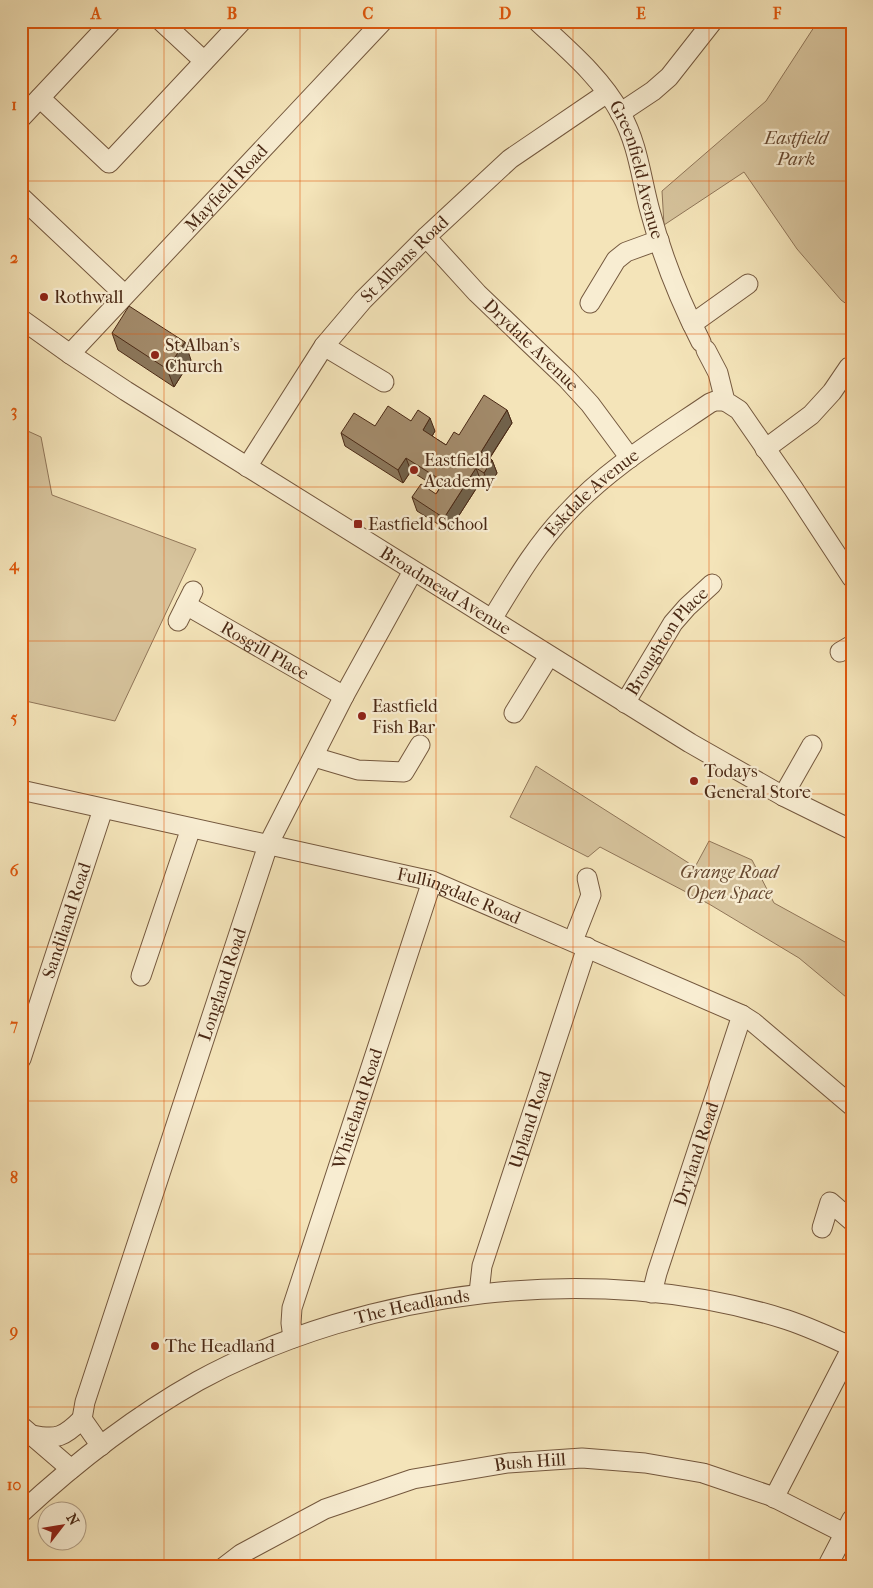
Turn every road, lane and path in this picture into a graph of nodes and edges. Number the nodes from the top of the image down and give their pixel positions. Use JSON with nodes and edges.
{"nodes":[{"id":1,"x":161,"y":21,"type":"edge"},
{"id":2,"x":242,"y":21,"type":"edge"},
{"id":3,"x":383,"y":21,"type":"edge"},
{"id":4,"x":537,"y":21,"type":"edge"},
{"id":5,"x":713,"y":21,"type":"edge"},
{"id":6,"x":102,"y":25,"type":"edge"},
{"id":7,"x":204,"y":61,"type":"junction"},
{"id":8,"x":607,"y":93,"type":"junction"},
{"id":9,"x":40,"y":98,"type":"junction"},
{"id":10,"x":620,"y":113,"type":"junction"},
{"id":11,"x":21,"y":118,"type":"edge"},
{"id":12,"x":21,"y":197,"type":"edge"},
{"id":13,"x":426,"y":237,"type":"junction"},
{"id":14,"x":659,"y":240,"type":"junction"},
{"id":15,"x":748,"y":284,"type":"dead end"},
{"id":16,"x":125,"y":295,"type":"junction"},
{"id":17,"x":589,"y":306,"type":"dead end"},
{"id":18,"x":21,"y":319,"type":"edge"},
{"id":19,"x":692,"y":324,"type":"junction"},
{"id":20,"x":324,"y":346,"type":"junction"},
{"id":21,"x":70,"y":354,"type":"junction"},
{"id":22,"x":849,"y":367,"type":"dead end"},
{"id":23,"x":384,"y":382,"type":"dead end"},
{"id":24,"x":725,"y":401,"type":"junction"},
{"id":25,"x":765,"y":449,"type":"junction"},
{"id":26,"x":630,"y":458,"type":"junction"},
{"id":27,"x":247,"y":467,"type":"junction"},
{"id":28,"x":847,"y":558,"type":"edge"},
{"id":29,"x":414,"y":571,"type":"junction"},
{"id":30,"x":852,"y":578,"type":"edge"},
{"id":31,"x":712,"y":584,"type":"dead end"},
{"id":32,"x":186,"y":606,"type":"dead end"},
{"id":33,"x":492,"y":619,"type":"junction"},
{"id":34,"x":549,"y":656,"type":"junction"},
{"id":35,"x":344,"y":696,"type":"junction"},
{"id":36,"x":624,"y":703,"type":"junction"},
{"id":37,"x":514,"y":713,"type":"dead end"},
{"id":38,"x":420,"y":745,"type":"dead end"},
{"id":39,"x":812,"y":745,"type":"dead end"},
{"id":40,"x":314,"y":757,"type":"junction"},
{"id":41,"x":21,"y":790,"type":"edge"},
{"id":42,"x":783,"y":796,"type":"junction"},
{"id":43,"x":103,"y":809,"type":"junction"},
{"id":44,"x":192,"y":828,"type":"junction"},
{"id":45,"x":852,"y":830,"type":"edge"},
{"id":46,"x":268,"y":845,"type":"junction"},
{"id":47,"x":587,"y":878,"type":"dead end"},
{"id":48,"x":432,"y":881,"type":"junction"},
{"id":49,"x":580,"y":944,"type":"junction"},
{"id":50,"x":142,"y":976,"type":"dead end"},
{"id":51,"x":742,"y":1015,"type":"junction"},
{"id":52,"x":21,"y":1059,"type":"edge"},
{"id":53,"x":852,"y":1106,"type":"edge"},
{"id":54,"x":852,"y":1220,"type":"edge"},
{"id":55,"x":822,"y":1228,"type":"dead end"},
{"id":56,"x":479,"y":1293,"type":"junction"},
{"id":57,"x":652,"y":1293,"type":"junction"},
{"id":58,"x":293,"y":1338,"type":"junction"},
{"id":59,"x":852,"y":1347,"type":"edge"},
{"id":60,"x":82,"y":1419,"type":"junction"},
{"id":61,"x":27,"y":1431,"type":"edge"},
{"id":62,"x":101,"y":1446,"type":"junction"},
{"id":63,"x":71,"y":1469,"type":"junction"},
{"id":64,"x":774,"y":1498,"type":"junction"},
{"id":65,"x":21,"y":1513,"type":"edge"},
{"id":66,"x":848,"y":1526,"type":"edge"},
{"id":67,"x":224,"y":1567,"type":"edge"},
{"id":68,"x":827,"y":1567,"type":"edge"}],
"edges":[{"from":1,"to":7,"type":"street"},
{"from":2,"to":7,"type":"street"},
{"from":3,"to":16,"type":"street","name":"Mayfield Road"},
{"from":4,"to":8,"type":"street","name":"Greenfield Avenue"},
{"from":5,"to":10,"type":"street"},
{"from":6,"to":9,"type":"street"},
{"from":7,"to":9,"type":"street"},
{"from":8,"to":10,"type":"street","name":"Greenfield Avenue"},
{"from":8,"to":13,"type":"street","name":"St Albans Road"},
{"from":9,"to":11,"type":"street"},
{"from":10,"to":14,"type":"street","name":"Greenfield Avenue"},
{"from":12,"to":16,"type":"street"},
{"from":13,"to":20,"type":"street","name":"St Albans Road"},
{"from":13,"to":26,"type":"street","name":"Drydale Avenue"},
{"from":14,"to":17,"type":"street"},
{"from":14,"to":19,"type":"street","name":"Greenfield Avenue"},
{"from":15,"to":19,"type":"street"},
{"from":16,"to":21,"type":"street","name":"Mayfield Road"},
{"from":18,"to":21,"type":"street","name":"Broadmead Avenue"},
{"from":19,"to":24,"type":"street","name":"Greenfield Avenue"},
{"from":20,"to":23,"type":"street"},
{"from":20,"to":27,"type":"street","name":"St Albans Road"},
{"from":21,"to":27,"type":"street","name":"Broadmead Avenue"},
{"from":22,"to":25,"type":"street"},
{"from":24,"to":25,"type":"street"},
{"from":24,"to":26,"type":"street","name":"Eskdale Avenue"},
{"from":25,"to":28,"type":"street"},
{"from":26,"to":33,"type":"street","name":"Eskdale Avenue"},
{"from":27,"to":29,"type":"street","name":"Broadmead Avenue"},
{"from":28,"to":30,"type":"street"},
{"from":29,"to":33,"type":"street","name":"Broadmead Avenue"},
{"from":29,"to":35,"type":"street","name":"Longland Road"},
{"from":31,"to":36,"type":"street","name":"Broughton Place"},
{"from":32,"to":35,"type":"street","name":"Rosgill Place"},
{"from":33,"to":34,"type":"street","name":"Broadmead Avenue"},
{"from":34,"to":36,"type":"street","name":"Broadmead Avenue"},
{"from":34,"to":37,"type":"street"},
{"from":35,"to":40,"type":"street","name":"Longland Road"},
{"from":36,"to":42,"type":"street","name":"Broadmead Avenue"},
{"from":38,"to":40,"type":"street"},
{"from":39,"to":42,"type":"street"},
{"from":40,"to":46,"type":"street","name":"Longland Road"},
{"from":41,"to":43,"type":"street","name":"Fullingdale Road"},
{"from":42,"to":45,"type":"street","name":"Broadmead Avenue"},
{"from":43,"to":44,"type":"street","name":"Fullingdale Road"},
{"from":43,"to":52,"type":"street","name":"Sandiland Road"},
{"from":44,"to":46,"type":"street","name":"Fullingdale Road"},
{"from":44,"to":50,"type":"street"},
{"from":46,"to":48,"type":"street","name":"Fullingdale Road"},
{"from":46,"to":60,"type":"street","name":"Longland Road"},
{"from":47,"to":49,"type":"street","name":"Upland Road"},
{"from":48,"to":49,"type":"street","name":"Fullingdale Road"},
{"from":48,"to":58,"type":"street","name":"Whiteland Road"},
{"from":49,"to":51,"type":"street","name":"Fullingdale Road"},
{"from":49,"to":56,"type":"street","name":"Upland Road"},
{"from":51,"to":53,"type":"street","name":"Fullingdale Road"},
{"from":51,"to":57,"type":"street","name":"Dryland Road"},
{"from":54,"to":55,"type":"street"},
{"from":56,"to":57,"type":"street","name":"The Headlands"},
{"from":56,"to":58,"type":"street","name":"The Headlands"},
{"from":57,"to":59,"type":"street","name":"The Headlands"},
{"from":58,"to":62,"type":"street","name":"The Headlands"},
{"from":59,"to":64,"type":"street"},
{"from":60,"to":61,"type":"street"},
{"from":60,"to":62,"type":"street"},
{"from":61,"to":63,"type":"street"},
{"from":62,"to":63,"type":"street","name":"The Headlands"},
{"from":63,"to":65,"type":"street","name":"The Headlands"},
{"from":64,"to":66,"type":"street","name":"Bush Hill"},
{"from":64,"to":67,"type":"street","name":"Bush Hill"},
{"from":66,"to":68,"type":"street"}]}
